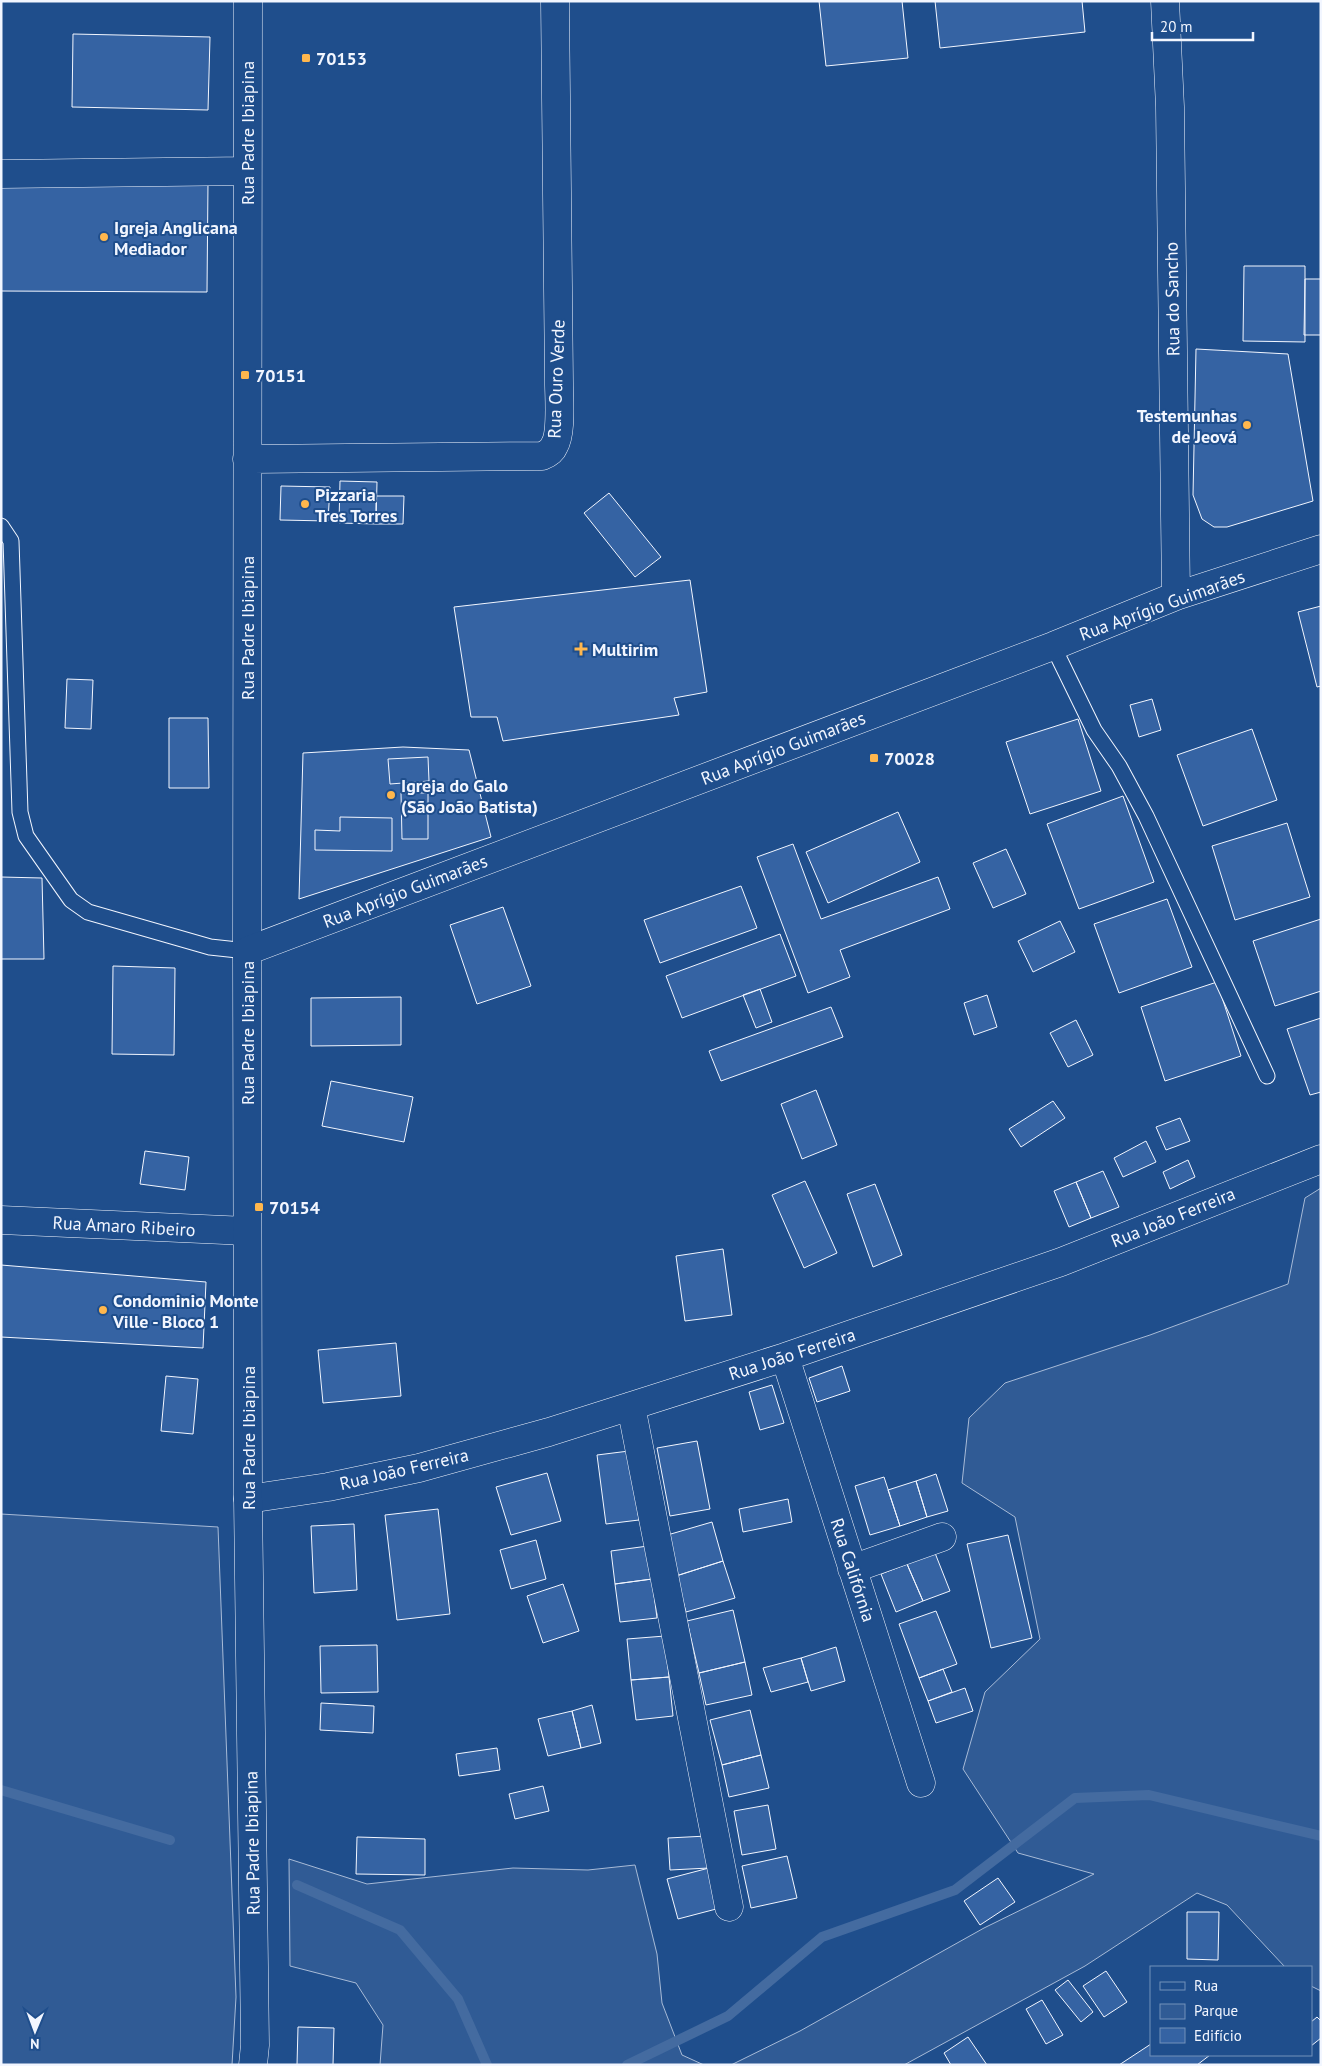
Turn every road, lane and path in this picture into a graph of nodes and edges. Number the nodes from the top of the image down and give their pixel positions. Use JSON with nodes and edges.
{"nodes":[{"id":1,"x":248,"y":1,"type":"edge"},
{"id":2,"x":555,"y":1,"type":"edge"},
{"id":3,"x":1165,"y":1,"type":"edge"},
{"id":4,"x":247,"y":171,"type":"junction"},
{"id":5,"x":1,"y":174,"type":"edge"},
{"id":6,"x":247,"y":459,"type":"junction"},
{"id":7,"x":1,"y":526,"type":"edge"},
{"id":8,"x":1321,"y":549,"type":"edge"},
{"id":9,"x":1176,"y":596,"type":"junction"},
{"id":10,"x":1053,"y":646,"type":"junction"},
{"id":11,"x":247,"y":951,"type":"junction"},
{"id":12,"x":1267,"y":1076,"type":"dead end"},
{"id":13,"x":1321,"y":1158,"type":"edge"},
{"id":14,"x":1,"y":1220,"type":"edge"},
{"id":15,"x":247,"y":1231,"type":"junction"},
{"id":16,"x":784,"y":1357,"type":"junction"},
{"id":17,"x":631,"y":1406,"type":"junction"},
{"id":18,"x":248,"y":1499,"type":"junction"},
{"id":19,"x":942,"y":1537,"type":"dead end"},
{"id":20,"x":852,"y":1569,"type":"junction"},
{"id":21,"x":921,"y":1783,"type":"dead end"},
{"id":22,"x":729,"y":1907,"type":"dead end"},
{"id":23,"x":253,"y":2065,"type":"edge"}],
"edges":[{"from":1,"to":4,"type":"street","name":"Rua Padre Ibiapina"},
{"from":2,"to":6,"type":"street","name":"Rua Ouro Verde"},
{"from":3,"to":9,"type":"street","name":"Rua do Sancho"},
{"from":4,"to":5,"type":"street"},
{"from":4,"to":6,"type":"street","name":"Rua Padre Ibiapina"},
{"from":6,"to":11,"type":"street","name":"Rua Padre Ibiapina"},
{"from":7,"to":11,"type":"lane"},
{"from":8,"to":9,"type":"street","name":"Rua Aprígio Guimarães"},
{"from":9,"to":10,"type":"street","name":"Rua Aprígio Guimarães"},
{"from":10,"to":11,"type":"street","name":"Rua Aprígio Guimarães"},
{"from":10,"to":12,"type":"lane"},
{"from":11,"to":15,"type":"street","name":"Rua Padre Ibiapina"},
{"from":13,"to":16,"type":"street","name":"Rua João Ferreira"},
{"from":14,"to":15,"type":"street","name":"Rua Amaro Ribeiro"},
{"from":15,"to":18,"type":"street","name":"Rua Padre Ibiapina"},
{"from":16,"to":17,"type":"street","name":"Rua João Ferreira"},
{"from":16,"to":20,"type":"street","name":"Rua Califórnia"},
{"from":17,"to":18,"type":"street","name":"Rua João Ferreira"},
{"from":17,"to":22,"type":"street"},
{"from":18,"to":23,"type":"street","name":"Rua Padre Ibiapina"},
{"from":19,"to":20,"type":"street"},
{"from":20,"to":21,"type":"street","name":"Rua Califórnia"}]}
